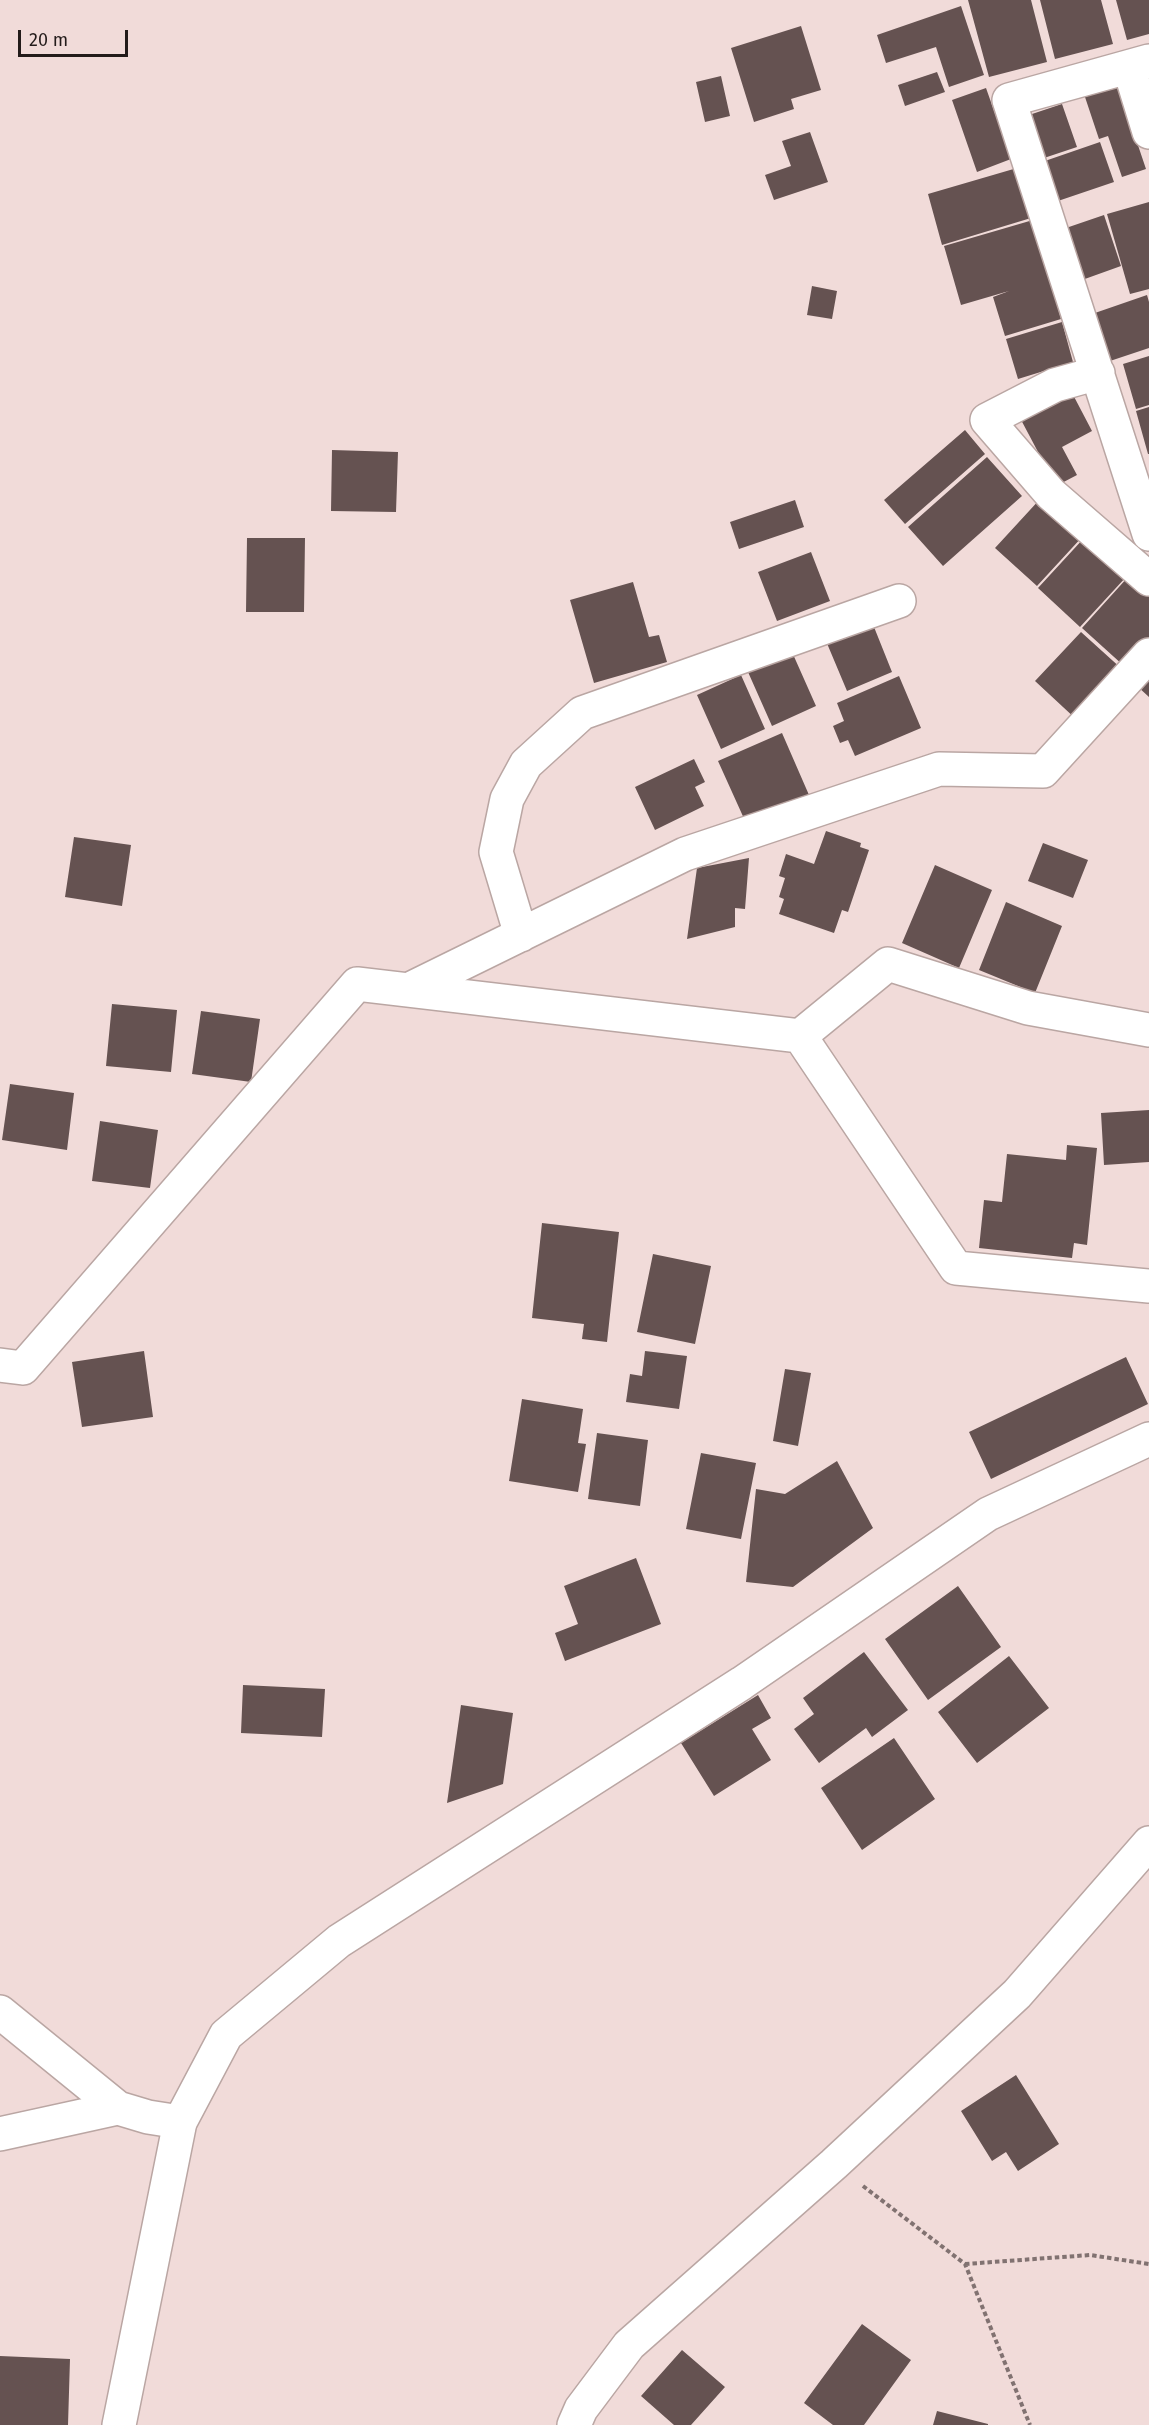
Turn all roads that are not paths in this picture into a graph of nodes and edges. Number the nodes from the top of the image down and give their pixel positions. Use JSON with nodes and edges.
{"nodes":[{"id":1,"x":1139,"y":64,"type":"edge"},
{"id":2,"x":1149,"y":132,"type":"edge"},
{"id":3,"x":1098,"y":373,"type":"junction"},
{"id":4,"x":1149,"y":534,"type":"edge"},
{"id":5,"x":1149,"y":543,"type":"edge"},
{"id":6,"x":1110,"y":545,"type":"junction"},
{"id":7,"x":1149,"y":579,"type":"edge"},
{"id":8,"x":899,"y":601,"type":"dead end"},
{"id":9,"x":1149,"y":655,"type":"edge"},
{"id":10,"x":521,"y":935,"type":"junction"},
{"id":11,"x":408,"y":990,"type":"junction"},
{"id":12,"x":1149,"y":1030,"type":"edge"},
{"id":13,"x":800,"y":1036,"type":"junction"},
{"id":14,"x":1149,"y":1286,"type":"edge"},
{"id":15,"x":0,"y":1365,"type":"edge"},
{"id":16,"x":1149,"y":1438,"type":"edge"},
{"id":17,"x":1149,"y":1843,"type":"edge"},
{"id":18,"x":0,"y":2012,"type":"edge"},
{"id":19,"x":118,"y":2108,"type":"junction"},
{"id":20,"x":180,"y":2122,"type":"junction"},
{"id":21,"x":0,"y":2134,"type":"edge"},
{"id":22,"x":119,"y":2425,"type":"edge"},
{"id":23,"x":574,"y":2425,"type":"edge"}],
"edges":[{"from":1,"to":2,"type":"street"},
{"from":1,"to":3,"type":"street"},
{"from":3,"to":4,"type":"street"},
{"from":3,"to":6,"type":"street"},
{"from":5,"to":6,"type":"street"},
{"from":6,"to":7,"type":"street"},
{"from":8,"to":10,"type":"street"},
{"from":9,"to":10,"type":"street"},
{"from":10,"to":11,"type":"street"},
{"from":11,"to":13,"type":"street"},
{"from":11,"to":15,"type":"street"},
{"from":12,"to":13,"type":"street"},
{"from":13,"to":14,"type":"street"},
{"from":16,"to":20,"type":"street"},
{"from":17,"to":23,"type":"street"},
{"from":18,"to":19,"type":"street"},
{"from":19,"to":20,"type":"street"},
{"from":19,"to":21,"type":"street"},
{"from":20,"to":22,"type":"street"}]}
